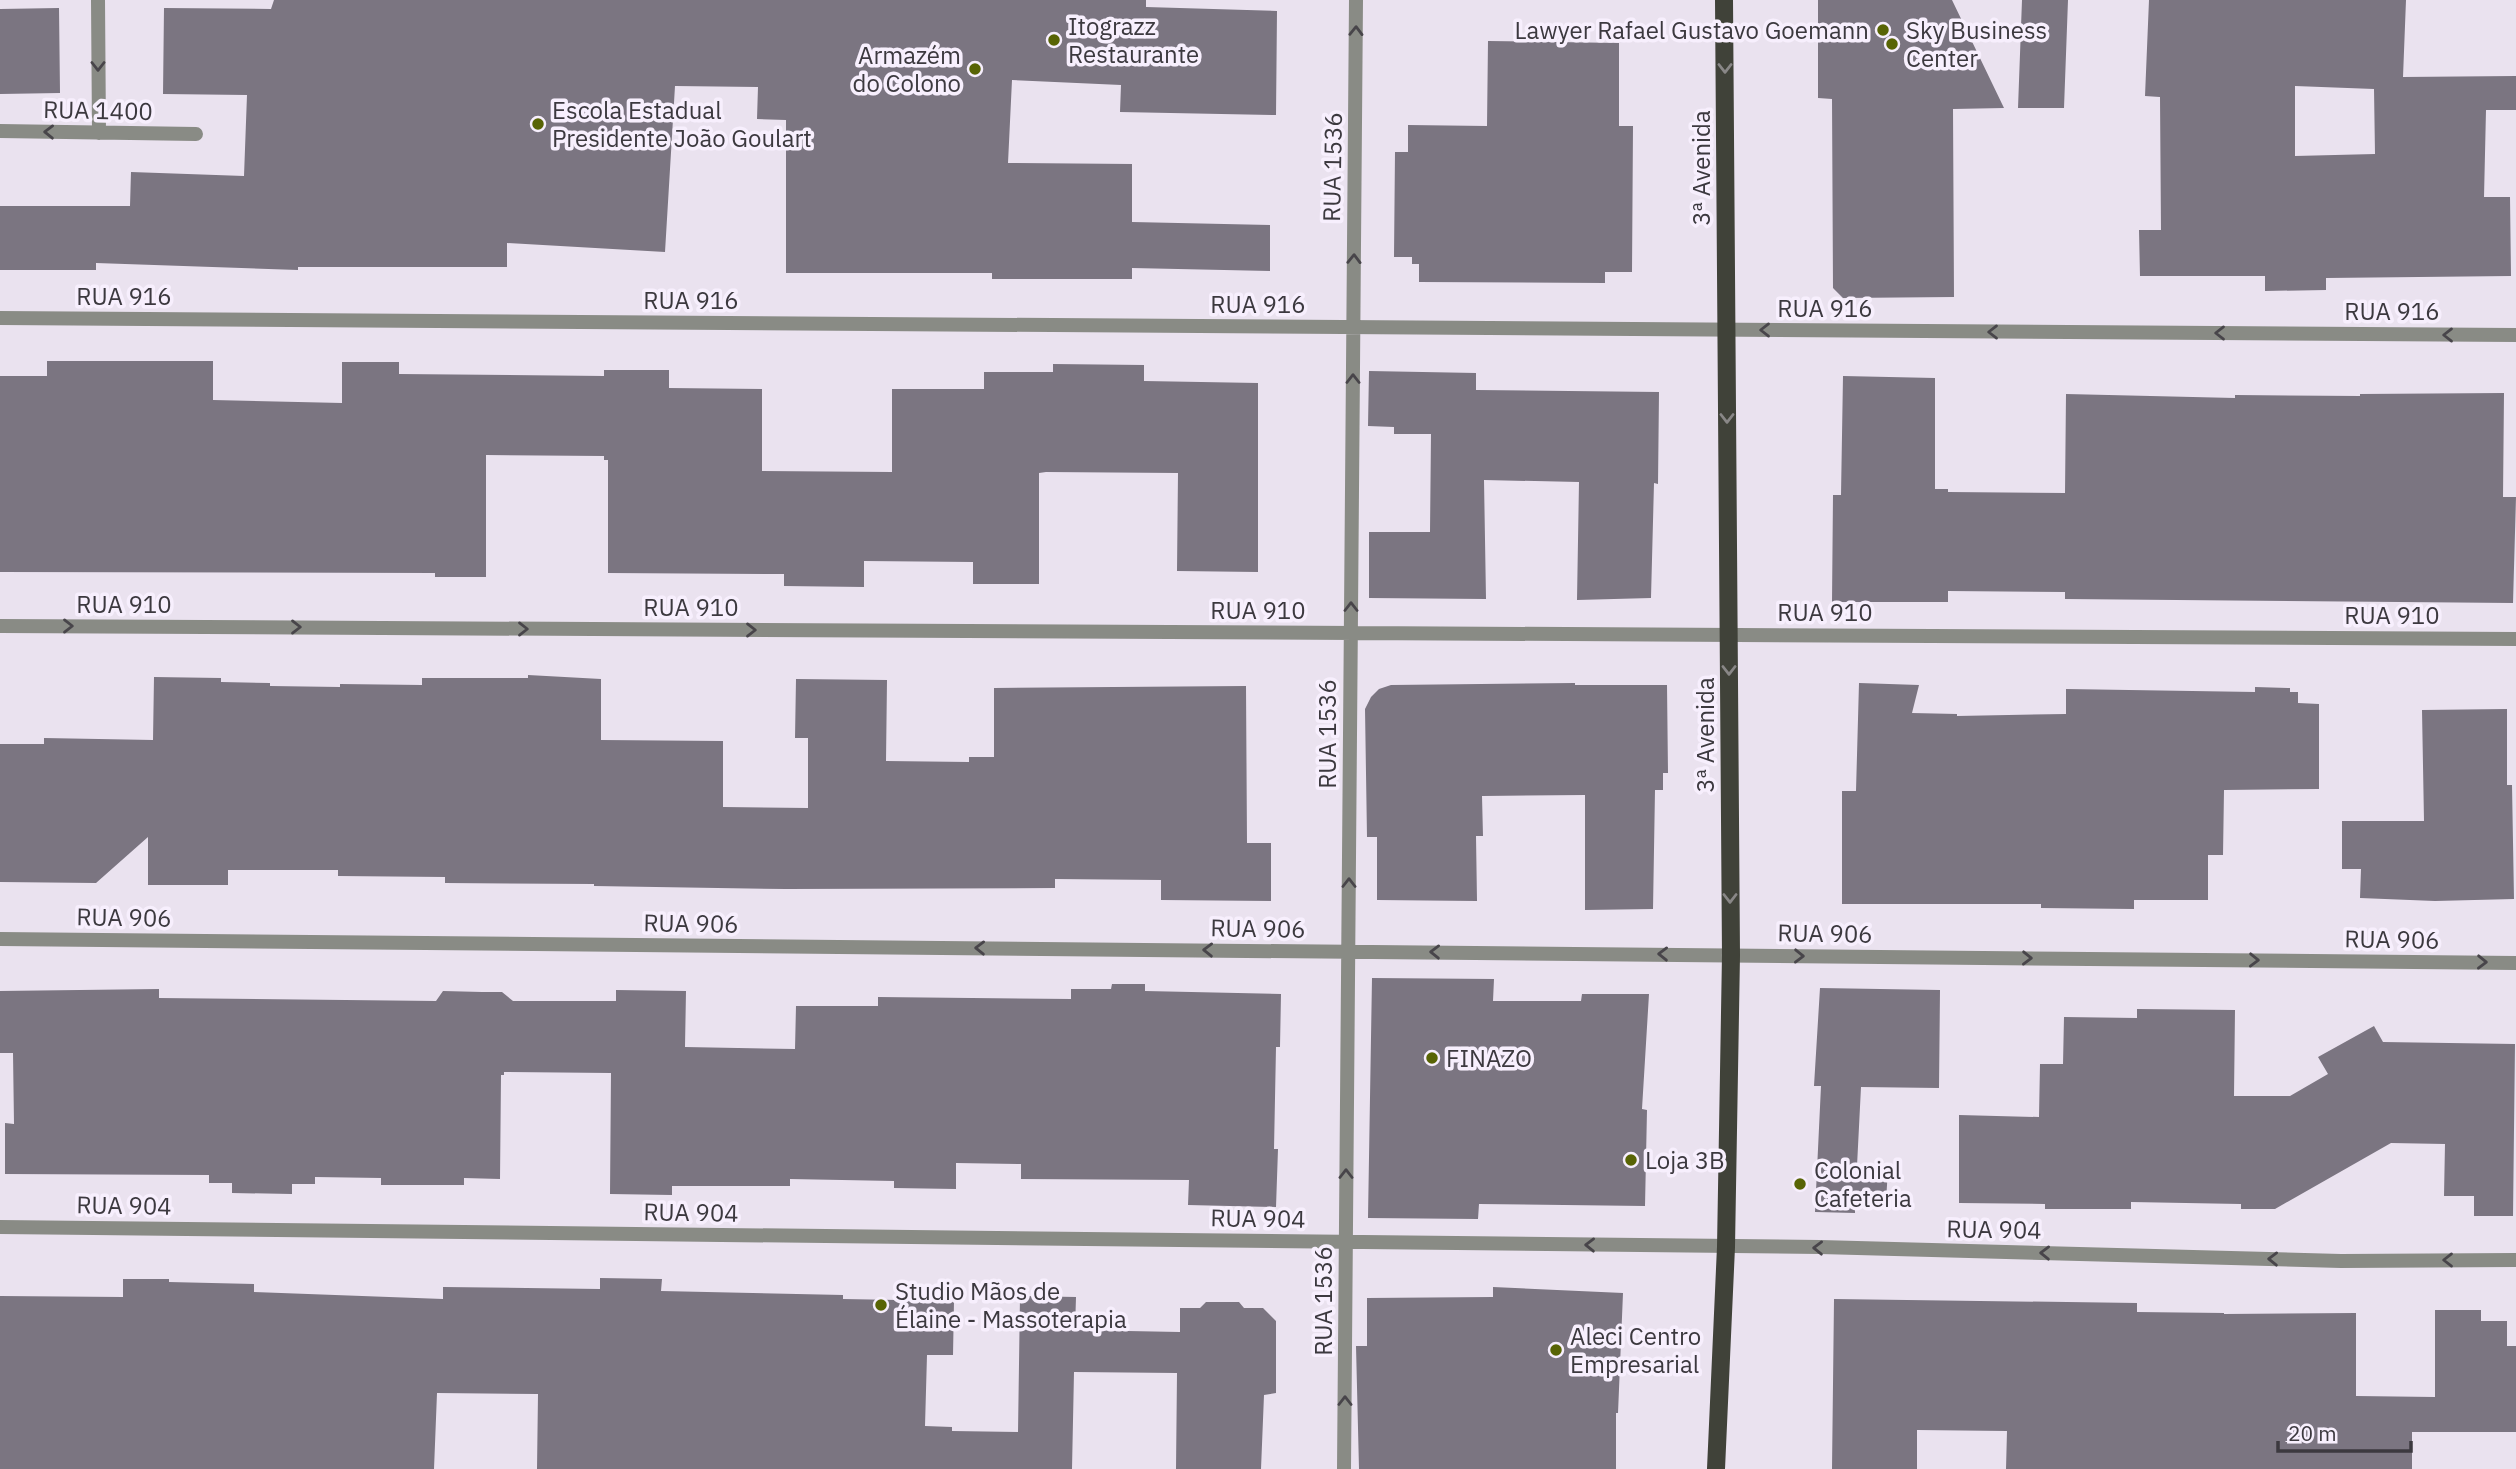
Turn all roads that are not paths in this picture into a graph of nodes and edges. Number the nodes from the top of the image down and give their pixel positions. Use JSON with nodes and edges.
{"nodes":[{"id":1,"x":98,"y":0,"type":"edge"},
{"id":2,"x":1356,"y":0,"type":"edge"},
{"id":3,"x":1724,"y":0,"type":"edge"},
{"id":4,"x":0,"y":131,"type":"edge"},
{"id":5,"x":99,"y":133,"type":"junction"},
{"id":6,"x":195,"y":135,"type":"dead end"},
{"id":7,"x":0,"y":318,"type":"edge"},
{"id":8,"x":1353,"y":327,"type":"junction"},
{"id":9,"x":1727,"y":330,"type":"junction"},
{"id":10,"x":2516,"y":335,"type":"edge"},
{"id":11,"x":0,"y":626,"type":"edge"},
{"id":12,"x":1351,"y":633,"type":"junction"},
{"id":13,"x":1729,"y":635,"type":"junction"},
{"id":14,"x":2516,"y":639,"type":"edge"},
{"id":15,"x":0,"y":939,"type":"edge"},
{"id":16,"x":1348,"y":952,"type":"junction"},
{"id":17,"x":1731,"y":955,"type":"junction"},
{"id":18,"x":2516,"y":963,"type":"edge"},
{"id":19,"x":0,"y":1227,"type":"edge"},
{"id":20,"x":1346,"y":1242,"type":"junction"},
{"id":21,"x":1726,"y":1247,"type":"junction"},
{"id":22,"x":2516,"y":1260,"type":"edge"},
{"id":23,"x":1344,"y":1469,"type":"edge"},
{"id":24,"x":1716,"y":1469,"type":"edge"}],
"edges":[{"from":1,"to":5,"type":"street","one_way":true},
{"from":8,"to":2,"type":"street","name":"RUA 1536","one_way":true},
{"from":3,"to":9,"type":"main road","name":"3ª Avenida","one_way":true},
{"from":5,"to":4,"type":"street","name":"RUA 1400","one_way":true},
{"from":5,"to":6,"type":"street","name":"RUA 1400"},
{"from":7,"to":8,"type":"street","name":"RUA 916"},
{"from":8,"to":9,"type":"street","name":"RUA 916"},
{"from":12,"to":8,"type":"street","name":"RUA 1536","one_way":true},
{"from":10,"to":9,"type":"street","name":"RUA 916","one_way":true},
{"from":9,"to":13,"type":"main road","name":"3ª Avenida","one_way":true},
{"from":11,"to":12,"type":"street","name":"RUA 910","one_way":true},
{"from":12,"to":13,"type":"street","name":"RUA 910"},
{"from":16,"to":12,"type":"street","name":"RUA 1536","one_way":true},
{"from":13,"to":14,"type":"street","name":"RUA 910"},
{"from":13,"to":17,"type":"main road","name":"3ª Avenida","one_way":true},
{"from":16,"to":15,"type":"street","name":"RUA 906","one_way":true},
{"from":17,"to":16,"type":"street","name":"RUA 906","one_way":true},
{"from":20,"to":16,"type":"street","name":"RUA 1536","one_way":true},
{"from":17,"to":18,"type":"street","name":"RUA 906","one_way":true},
{"from":17,"to":21,"type":"main road","name":"3ª Avenida"},
{"from":19,"to":20,"type":"street","name":"RUA 904"},
{"from":21,"to":20,"type":"street","name":"RUA 904","one_way":true},
{"from":23,"to":20,"type":"street","name":"RUA 1536","one_way":true},
{"from":22,"to":21,"type":"street","name":"RUA 904","one_way":true},
{"from":21,"to":24,"type":"main road","name":"3ª Avenida"}]}
